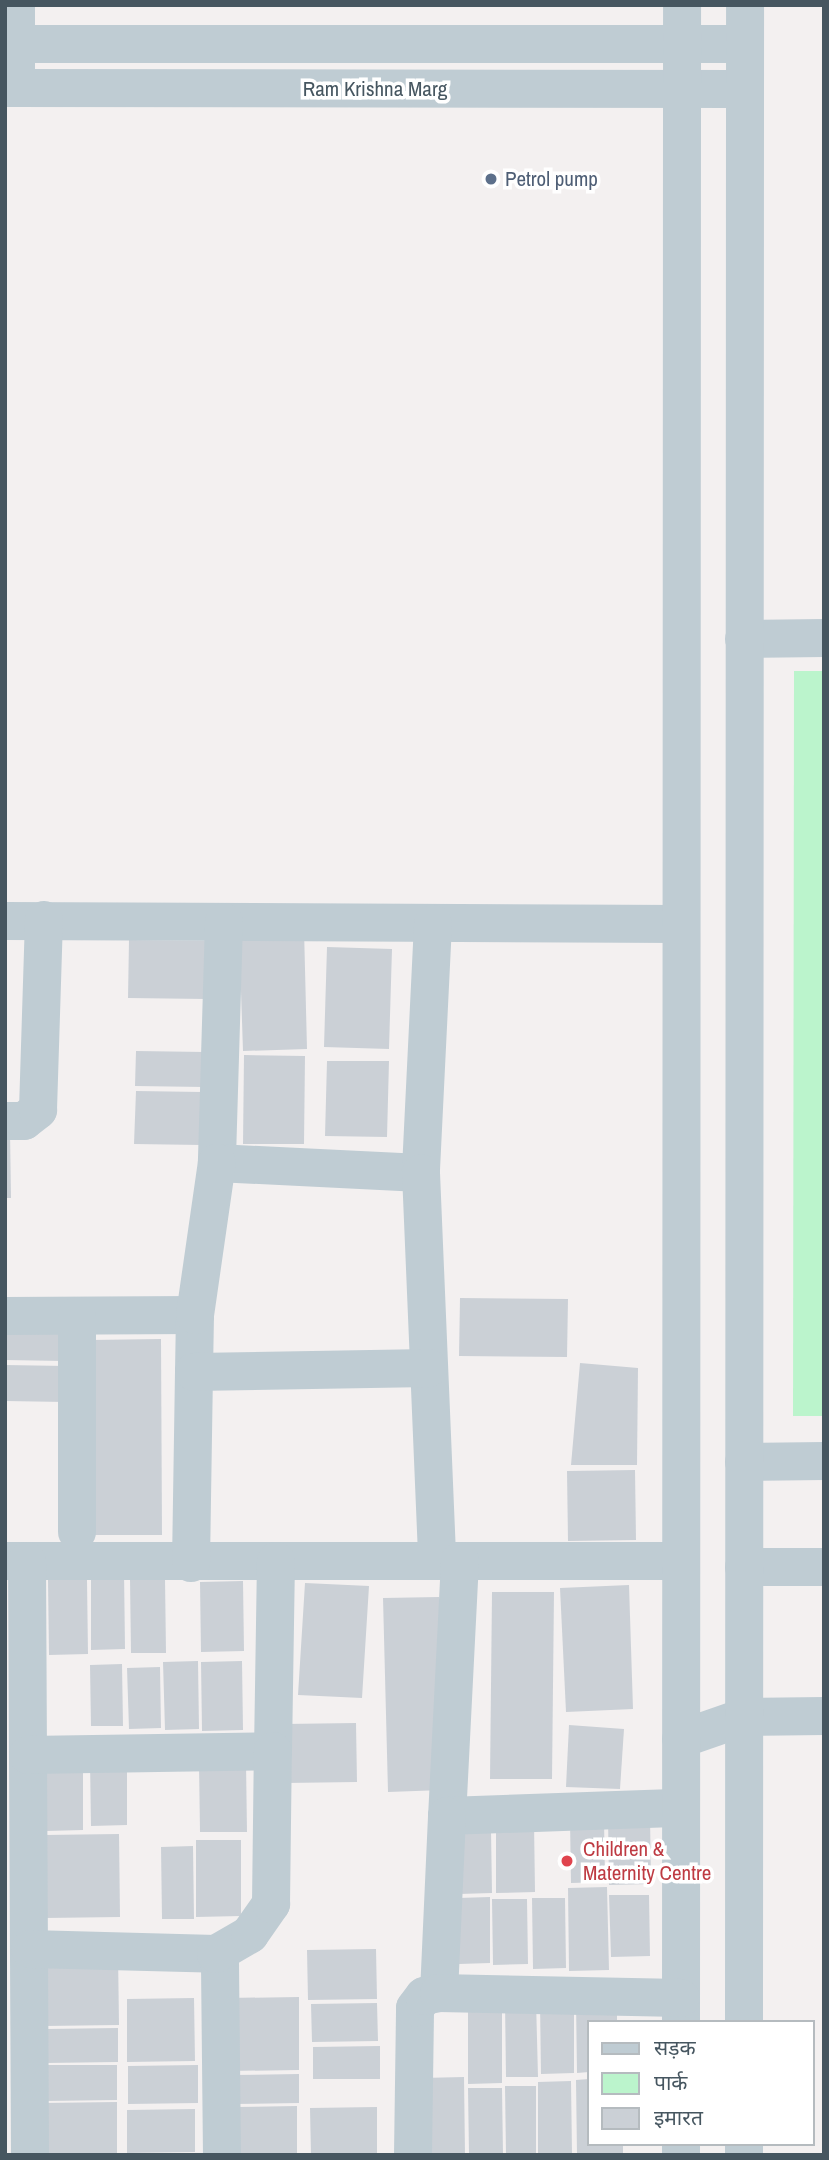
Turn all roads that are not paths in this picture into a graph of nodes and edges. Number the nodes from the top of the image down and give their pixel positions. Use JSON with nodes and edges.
{"nodes":[{"id":1,"x":16,"y":5,"type":"edge"},
{"id":2,"x":682,"y":5,"type":"edge"},
{"id":3,"x":745,"y":5,"type":"edge"},
{"id":4,"x":11,"y":44,"type":"edge"},
{"id":5,"x":682,"y":44,"type":"junction"},
{"id":6,"x":745,"y":44,"type":"junction"},
{"id":7,"x":10,"y":88,"type":"edge"},
{"id":8,"x":682,"y":89,"type":"junction"},
{"id":9,"x":745,"y":89,"type":"junction"},
{"id":10,"x":824,"y":638,"type":"edge"},
{"id":11,"x":744,"y":639,"type":"junction"},
{"id":12,"x":44,"y":920,"type":"junction"},
{"id":13,"x":5,"y":921,"type":"edge"},
{"id":14,"x":224,"y":922,"type":"junction"},
{"id":15,"x":433,"y":924,"type":"junction"},
{"id":16,"x":681,"y":924,"type":"junction"},
{"id":17,"x":5,"y":1121,"type":"edge"},
{"id":18,"x":217,"y":1163,"type":"junction"},
{"id":19,"x":421,"y":1172,"type":"junction"},
{"id":20,"x":195,"y":1315,"type":"junction"},
{"id":21,"x":5,"y":1316,"type":"edge"},
{"id":22,"x":77,"y":1316,"type":"junction"},
{"id":23,"x":429,"y":1368,"type":"junction"},
{"id":24,"x":194,"y":1372,"type":"junction"},
{"id":25,"x":824,"y":1461,"type":"edge"},
{"id":26,"x":744,"y":1462,"type":"junction"},
{"id":27,"x":76,"y":1532,"type":"dead end"},
{"id":28,"x":16,"y":1561,"type":"edge"},
{"id":29,"x":276,"y":1561,"type":"junction"},
{"id":30,"x":448,"y":1561,"type":"junction"},
{"id":31,"x":681,"y":1561,"type":"junction"},
{"id":32,"x":191,"y":1563,"type":"junction"},
{"id":33,"x":744,"y":1567,"type":"junction"},
{"id":34,"x":824,"y":1567,"type":"edge"},
{"id":35,"x":824,"y":1716,"type":"edge"},
{"id":36,"x":744,"y":1717,"type":"junction"},
{"id":37,"x":681,"y":1739,"type":"junction"},
{"id":38,"x":273,"y":1751,"type":"junction"},
{"id":39,"x":28,"y":1755,"type":"junction"},
{"id":40,"x":681,"y":1808,"type":"junction"},
{"id":41,"x":447,"y":1816,"type":"junction"},
{"id":42,"x":30,"y":1949,"type":"junction"},
{"id":43,"x":215,"y":1954,"type":"junction"},
{"id":44,"x":439,"y":1993,"type":"junction"},
{"id":45,"x":681,"y":2010,"type":"edge"},
{"id":46,"x":744,"y":2020,"type":"edge"},
{"id":47,"x":17,"y":2033,"type":"edge"},
{"id":48,"x":30,"y":2155,"type":"edge"},
{"id":49,"x":222,"y":2155,"type":"edge"},
{"id":50,"x":413,"y":2155,"type":"edge"}],
"edges":[{"from":1,"to":4,"type":"street"},
{"from":2,"to":5,"type":"street"},
{"from":3,"to":6,"type":"street"},
{"from":4,"to":5,"type":"street"},
{"from":4,"to":7,"type":"street"},
{"from":5,"to":6,"type":"street"},
{"from":5,"to":8,"type":"street"},
{"from":6,"to":9,"type":"street"},
{"from":7,"to":8,"type":"street","name":"Ram Krishna Marg"},
{"from":8,"to":9,"type":"street","name":"Ram Krishna Marg"},
{"from":8,"to":16,"type":"street"},
{"from":9,"to":11,"type":"street"},
{"from":10,"to":11,"type":"street"},
{"from":11,"to":26,"type":"street"},
{"from":12,"to":13,"type":"street"},
{"from":12,"to":14,"type":"street"},
{"from":12,"to":17,"type":"street"},
{"from":14,"to":15,"type":"street"},
{"from":14,"to":18,"type":"street"},
{"from":15,"to":16,"type":"street"},
{"from":15,"to":19,"type":"street"},
{"from":16,"to":31,"type":"street"},
{"from":18,"to":19,"type":"street"},
{"from":18,"to":20,"type":"street"},
{"from":19,"to":23,"type":"street"},
{"from":20,"to":22,"type":"street"},
{"from":20,"to":24,"type":"street"},
{"from":21,"to":22,"type":"street"},
{"from":22,"to":27,"type":"street"},
{"from":23,"to":24,"type":"street"},
{"from":23,"to":30,"type":"street"},
{"from":24,"to":32,"type":"street"},
{"from":25,"to":26,"type":"street"},
{"from":26,"to":33,"type":"street"},
{"from":28,"to":32,"type":"street"},
{"from":28,"to":39,"type":"street"},
{"from":29,"to":30,"type":"street"},
{"from":29,"to":32,"type":"street"},
{"from":29,"to":38,"type":"street"},
{"from":30,"to":31,"type":"street"},
{"from":30,"to":41,"type":"street"},
{"from":31,"to":37,"type":"street"},
{"from":33,"to":34,"type":"street"},
{"from":33,"to":36,"type":"street"},
{"from":35,"to":36,"type":"street"},
{"from":36,"to":37,"type":"street"},
{"from":36,"to":46,"type":"street"},
{"from":37,"to":40,"type":"street"},
{"from":38,"to":39,"type":"street"},
{"from":38,"to":43,"type":"street"},
{"from":39,"to":42,"type":"street"},
{"from":40,"to":41,"type":"street"},
{"from":40,"to":45,"type":"street"},
{"from":41,"to":44,"type":"street"},
{"from":42,"to":43,"type":"street"},
{"from":42,"to":47,"type":"street"},
{"from":43,"to":49,"type":"street"},
{"from":44,"to":45,"type":"street"},
{"from":44,"to":50,"type":"street"},
{"from":47,"to":48,"type":"street"}]}
